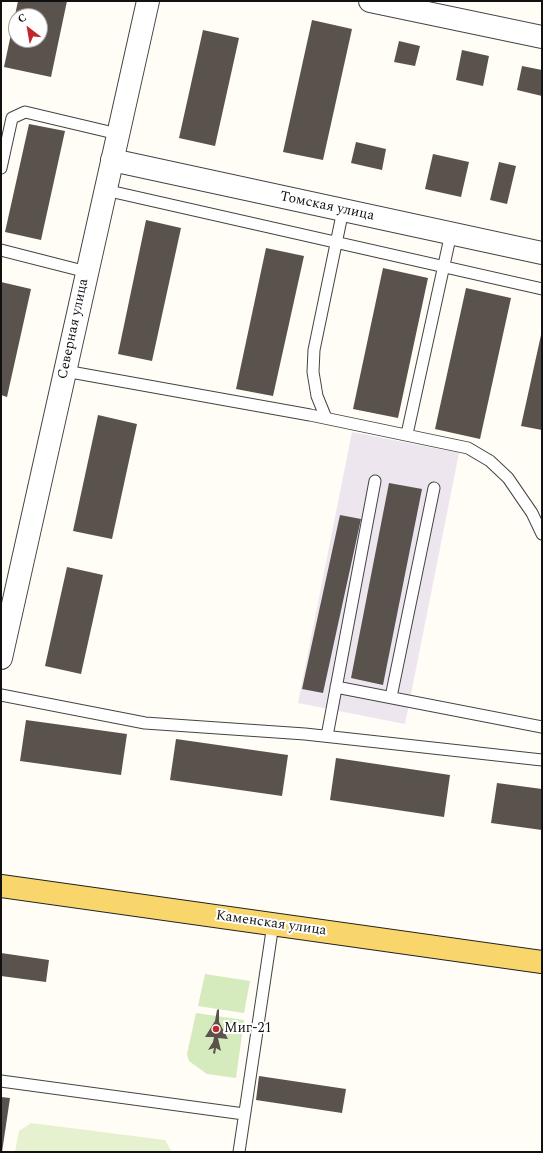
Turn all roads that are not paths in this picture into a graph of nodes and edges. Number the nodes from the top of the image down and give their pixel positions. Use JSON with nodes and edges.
{"nodes":[{"id":1,"x":148,"y":1,"type":"edge"},
{"id":2,"x":370,"y":1,"type":"edge"},
{"id":3,"x":542,"y":37,"type":"edge"},
{"id":4,"x":118,"y":134,"type":"junction"},
{"id":5,"x":112,"y":160,"type":"junction"},
{"id":6,"x":1,"y":168,"type":"edge"},
{"id":7,"x":105,"y":190,"type":"junction"},
{"id":8,"x":343,"y":210,"type":"junction"},
{"id":9,"x":451,"y":233,"type":"junction"},
{"id":10,"x":336,"y":243,"type":"junction"},
{"id":11,"x":1,"y":250,"type":"edge"},
{"id":12,"x":542,"y":253,"type":"edge"},
{"id":13,"x":444,"y":267,"type":"junction"},
{"id":14,"x":87,"y":272,"type":"junction"},
{"id":15,"x":542,"y":290,"type":"edge"},
{"id":16,"x":65,"y":371,"type":"junction"},
{"id":17,"x":326,"y":418,"type":"junction"},
{"id":18,"x":407,"y":434,"type":"junction"},
{"id":19,"x":375,"y":481,"type":"dead end"},
{"id":20,"x":434,"y":488,"type":"dead end"},
{"id":21,"x":542,"y":534,"type":"edge"},
{"id":22,"x":1,"y":658,"type":"edge"},
{"id":23,"x":336,"y":687,"type":"junction"},
{"id":24,"x":1,"y":695,"type":"edge"},
{"id":25,"x":391,"y":697,"type":"junction"},
{"id":26,"x":542,"y":727,"type":"edge"},
{"id":27,"x":327,"y":736,"type":"junction"},
{"id":28,"x":542,"y":760,"type":"edge"},
{"id":29,"x":1,"y":886,"type":"edge"},
{"id":30,"x":272,"y":924,"type":"junction"},
{"id":31,"x":542,"y":962,"type":"edge"},
{"id":32,"x":1,"y":1081,"type":"edge"},
{"id":33,"x":244,"y":1114,"type":"junction"},
{"id":34,"x":239,"y":1152,"type":"edge"}],
"edges":[{"from":1,"to":4,"type":"street","name":"Северная улица"},
{"from":2,"to":3,"type":"street"},
{"from":4,"to":5,"type":"street","name":"Северная улица"},
{"from":4,"to":6,"type":"lane"},
{"from":5,"to":7,"type":"street","name":"Северная улица"},
{"from":5,"to":8,"type":"street","name":"Томская улица"},
{"from":7,"to":10,"type":"lane"},
{"from":7,"to":14,"type":"street","name":"Северная улица"},
{"from":8,"to":9,"type":"street","name":"Томская улица"},
{"from":8,"to":10,"type":"lane"},
{"from":9,"to":12,"type":"street","name":"Томская улица"},
{"from":9,"to":13,"type":"lane"},
{"from":10,"to":13,"type":"lane"},
{"from":10,"to":17,"type":"lane"},
{"from":11,"to":14,"type":"lane"},
{"from":13,"to":15,"type":"lane"},
{"from":13,"to":18,"type":"lane"},
{"from":14,"to":16,"type":"street","name":"Северная улица"},
{"from":16,"to":17,"type":"lane"},
{"from":16,"to":22,"type":"street","name":"Северная улица"},
{"from":17,"to":18,"type":"lane"},
{"from":18,"to":21,"type":"lane"},
{"from":19,"to":23,"type":"lane"},
{"from":20,"to":25,"type":"lane"},
{"from":23,"to":25,"type":"lane"},
{"from":23,"to":27,"type":"lane"},
{"from":24,"to":27,"type":"lane"},
{"from":25,"to":26,"type":"lane"},
{"from":27,"to":28,"type":"lane"},
{"from":29,"to":30,"type":"main road","name":"Каменская улица"},
{"from":30,"to":31,"type":"main road","name":"Каменская улица"},
{"from":30,"to":33,"type":"lane"},
{"from":32,"to":33,"type":"lane"},
{"from":33,"to":34,"type":"lane"}]}
